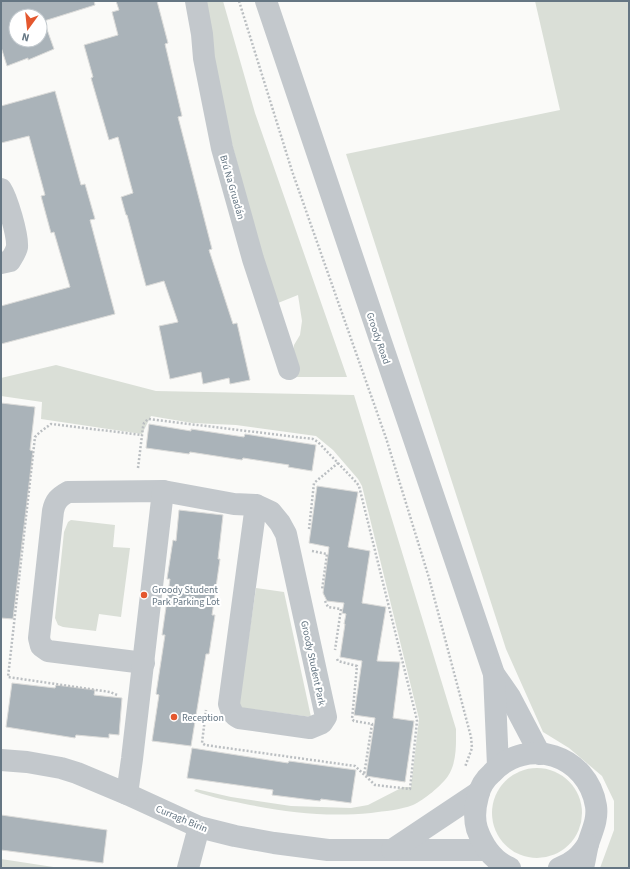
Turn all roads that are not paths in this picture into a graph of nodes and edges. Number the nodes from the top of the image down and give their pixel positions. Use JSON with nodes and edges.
{"nodes":[{"id":1,"x":196,"y":1,"type":"edge"},
{"id":2,"x":266,"y":1,"type":"edge"},
{"id":3,"x":1,"y":188,"type":"edge"},
{"id":4,"x":1,"y":263,"type":"edge"},
{"id":5,"x":289,"y":369,"type":"dead end"},
{"id":6,"x":163,"y":491,"type":"junction"},
{"id":7,"x":256,"y":505,"type":"junction"},
{"id":8,"x":144,"y":663,"type":"junction"},
{"id":9,"x":494,"y":674,"type":"junction"},
{"id":10,"x":540,"y":754,"type":"junction"},
{"id":11,"x":1,"y":760,"type":"edge"},
{"id":12,"x":498,"y":766,"type":"junction"},
{"id":13,"x":479,"y":792,"type":"junction"},
{"id":14,"x":127,"y":794,"type":"junction"},
{"id":15,"x":199,"y":827,"type":"junction"},
{"id":16,"x":588,"y":844,"type":"junction"},
{"id":17,"x":392,"y":850,"type":"junction"},
{"id":18,"x":487,"y":850,"type":"junction"},
{"id":19,"x":188,"y":868,"type":"edge"},
{"id":20,"x":510,"y":868,"type":"edge"},
{"id":21,"x":559,"y":868,"type":"edge"},
{"id":22,"x":583,"y":868,"type":"edge"}],
"edges":[{"from":1,"to":5,"type":"street","name":"Brú Na Gruadán"},
{"from":2,"to":9,"type":"street","name":"Groody Road"},
{"from":3,"to":4,"type":"street"},
{"from":6,"to":7,"type":"street","name":"Groody Student Park"},
{"from":6,"to":8,"type":"street"},
{"from":6,"to":8,"type":"street","name":"Groody Student Park"},
{"from":7,"to":7,"type":"street","name":"Groody Student Park"},
{"from":8,"to":14,"type":"street"},
{"from":9,"to":10,"type":"street"},
{"from":9,"to":12,"type":"street"},
{"from":10,"to":12,"type":"street"},
{"from":10,"to":16,"type":"street"},
{"from":11,"to":14,"type":"street","name":"Curragh Birin"},
{"from":12,"to":13,"type":"street"},
{"from":13,"to":17,"type":"street"},
{"from":13,"to":18,"type":"street"},
{"from":14,"to":15,"type":"street","name":"Curragh Birin"},
{"from":15,"to":17,"type":"street","name":"Curragh Birin"},
{"from":15,"to":19,"type":"street"},
{"from":16,"to":21,"type":"street"},
{"from":16,"to":22,"type":"street"},
{"from":17,"to":18,"type":"street","name":"Curragh Birin"},
{"from":18,"to":20,"type":"street"}]}
